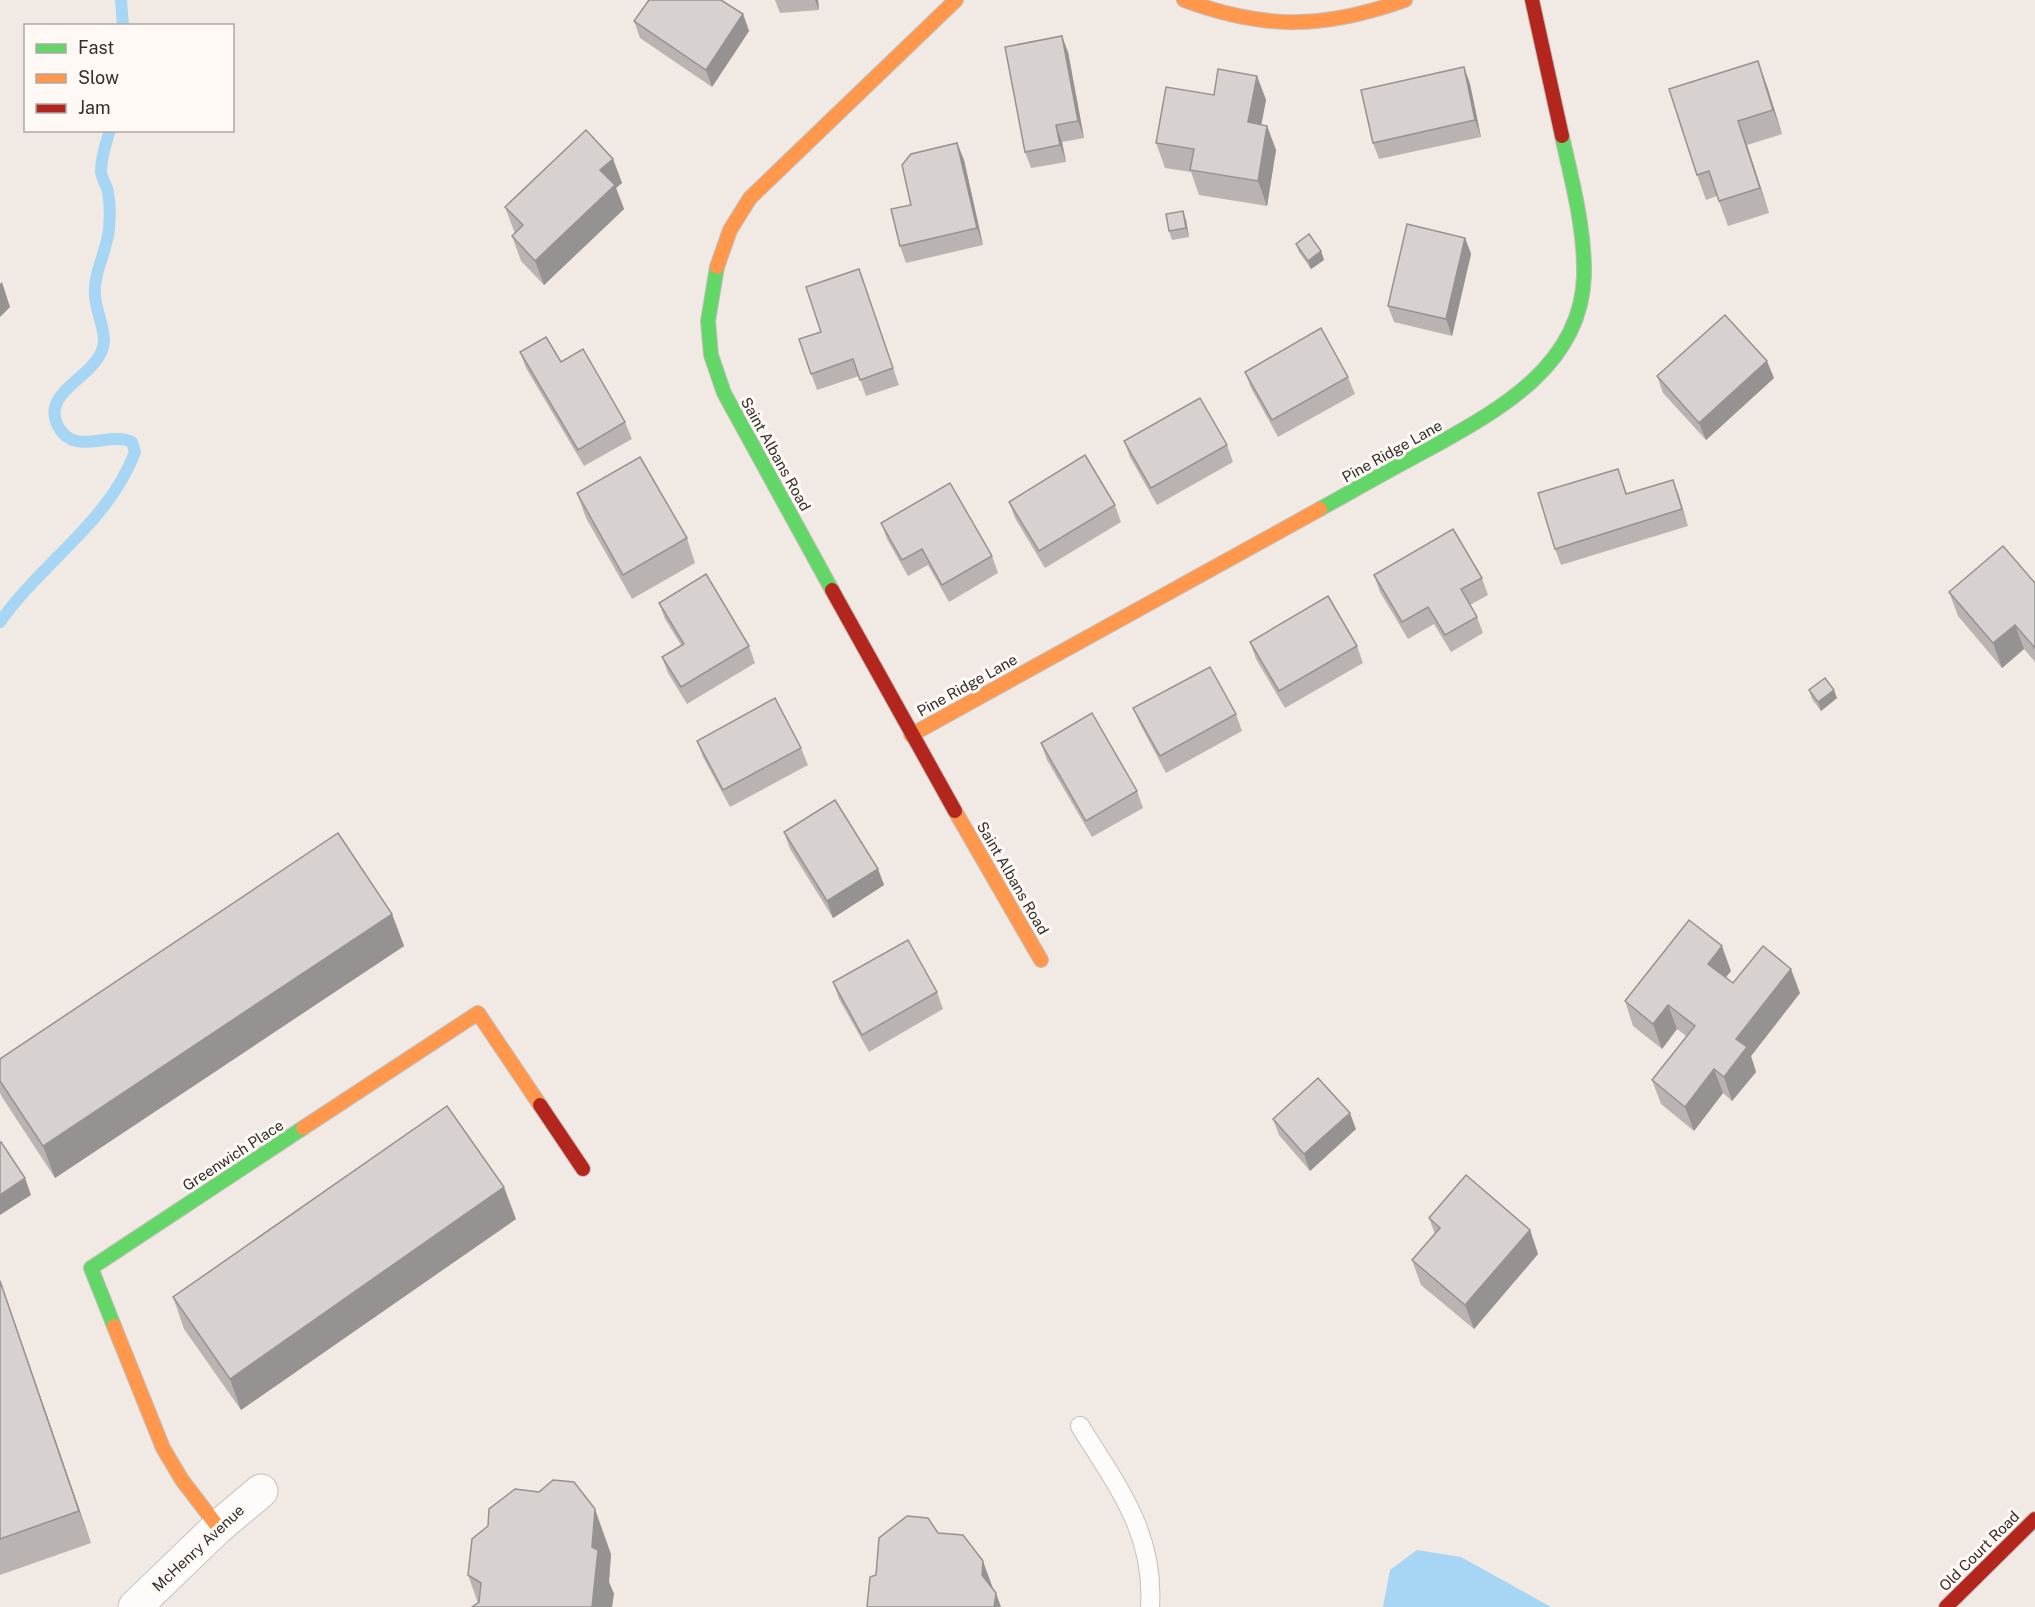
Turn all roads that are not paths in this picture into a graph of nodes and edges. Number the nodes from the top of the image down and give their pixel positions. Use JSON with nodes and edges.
{"nodes":[{"id":1,"x":956,"y":0,"type":"edge"},
{"id":2,"x":1184,"y":0,"type":"edge"},
{"id":3,"x":1404,"y":0,"type":"edge"},
{"id":4,"x":1532,"y":0,"type":"edge"},
{"id":5,"x":911,"y":735,"type":"junction"},
{"id":6,"x":1041,"y":960,"type":"dead end"},
{"id":7,"x":583,"y":1170,"type":"dead end"},
{"id":8,"x":1080,"y":1426,"type":"dead end"},
{"id":9,"x":261,"y":1491,"type":"dead end"},
{"id":10,"x":2035,"y":1519,"type":"edge"},
{"id":11,"x":218,"y":1527,"type":"junction"},
{"id":12,"x":135,"y":1607,"type":"edge"},
{"id":13,"x":1150,"y":1607,"type":"edge"},
{"id":14,"x":1946,"y":1607,"type":"edge"}],
"edges":[{"from":1,"to":5,"type":"street","name":"Saint Albans Road"},
{"from":2,"to":3,"type":"street"},
{"from":4,"to":5,"type":"street","name":"Pine Ridge Lane"},
{"from":5,"to":6,"type":"street","name":"Saint Albans Road"},
{"from":7,"to":11,"type":"street","name":"Greenwich Place"},
{"from":8,"to":13,"type":"lane"},
{"from":9,"to":11,"type":"street","name":"McHenry Avenue"},
{"from":10,"to":14,"type":"street","name":"Old Court Road"},
{"from":11,"to":12,"type":"street","name":"McHenry Avenue"}]}
